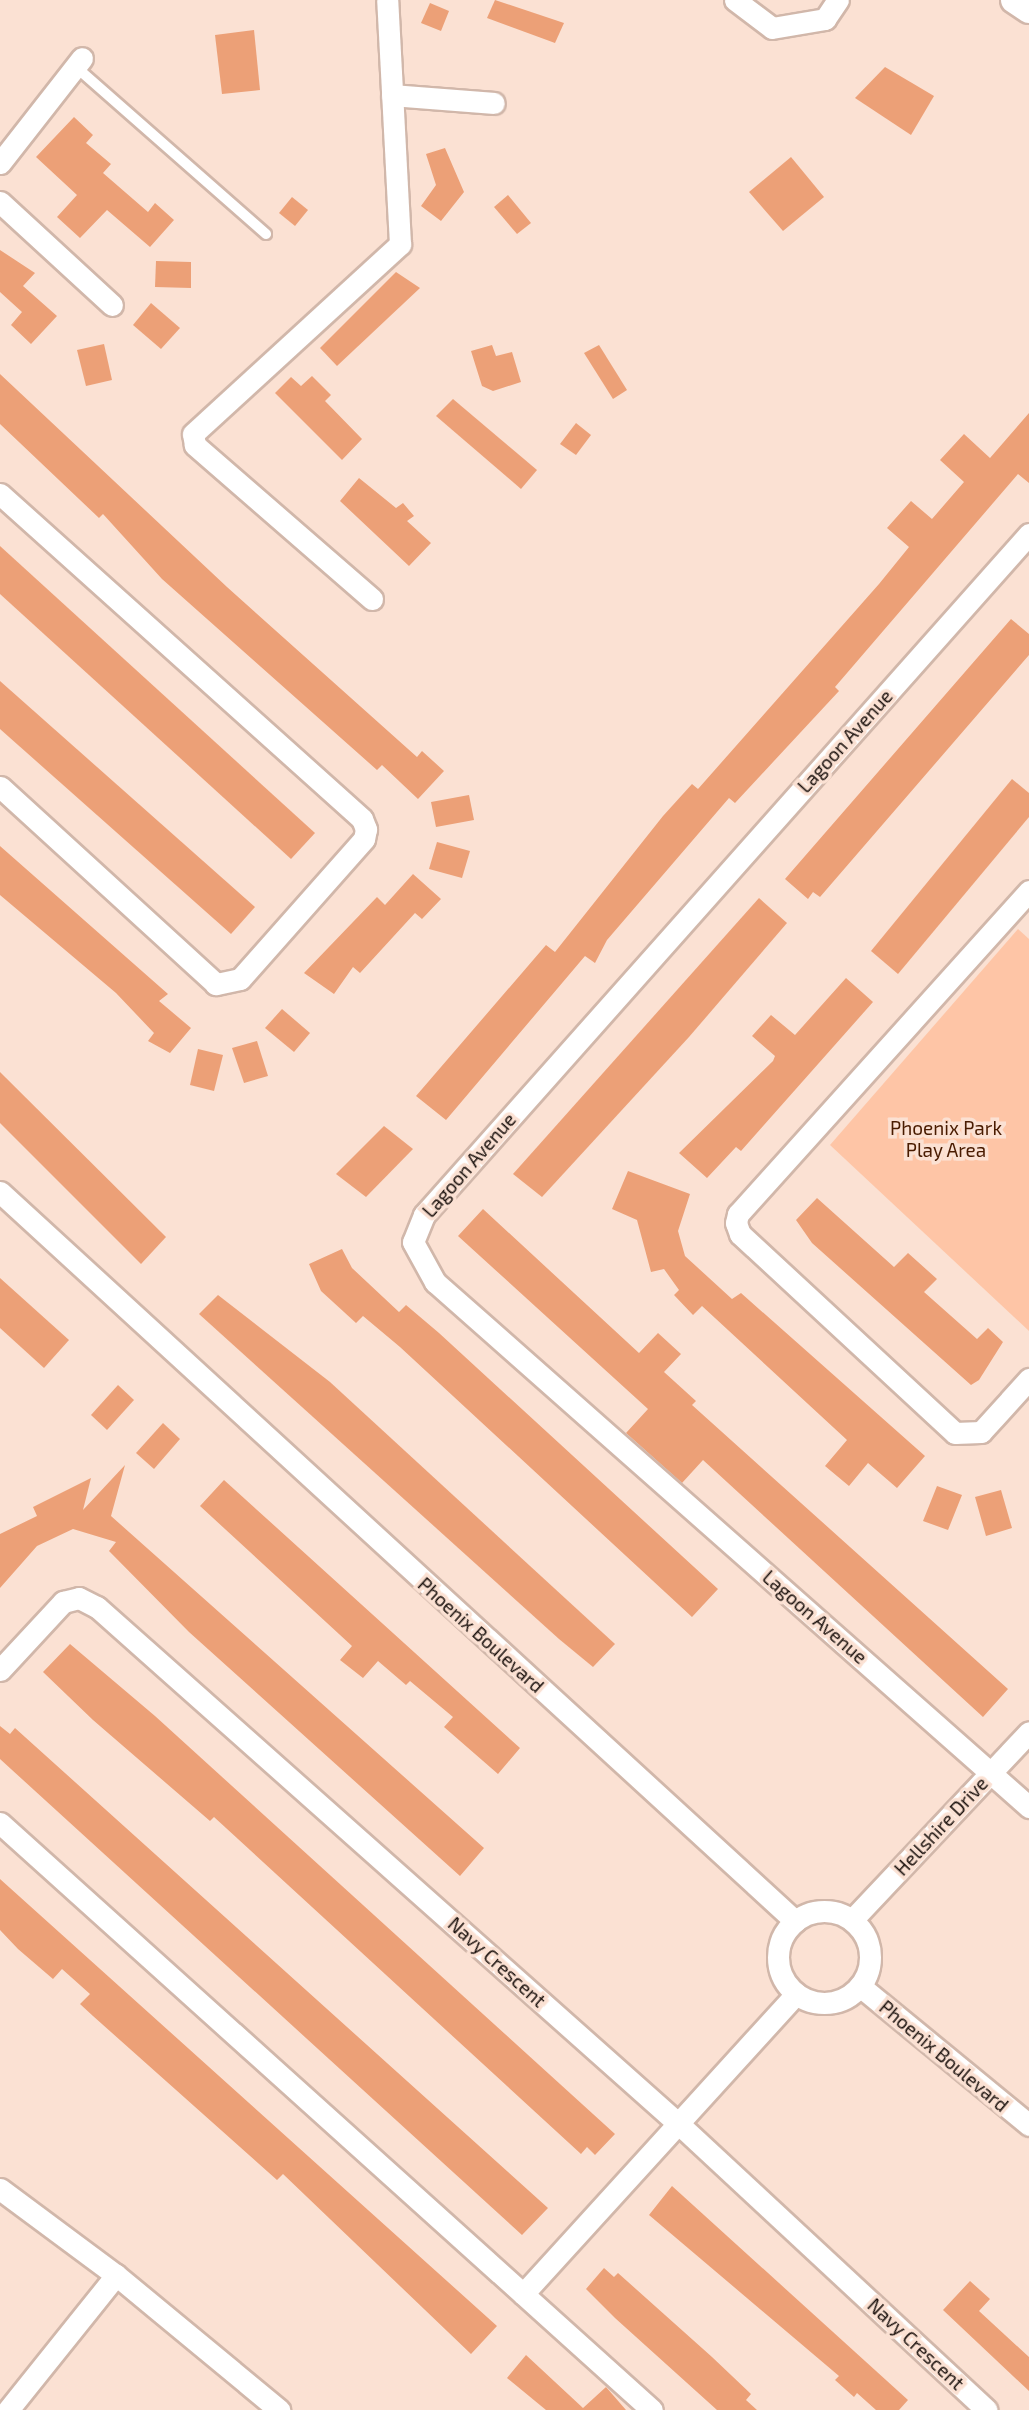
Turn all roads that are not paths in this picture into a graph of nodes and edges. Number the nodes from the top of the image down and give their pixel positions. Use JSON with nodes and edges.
{"nodes":[{"id":1,"x":387,"y":0,"type":"edge"},
{"id":2,"x":735,"y":0,"type":"edge"},
{"id":3,"x":838,"y":0,"type":"edge"},
{"id":4,"x":1014,"y":0,"type":"edge"},
{"id":5,"x":1029,"y":10,"type":"edge"},
{"id":6,"x":79,"y":63,"type":"joint"},
{"id":7,"x":392,"y":95,"type":"junction"},
{"id":8,"x":494,"y":103,"type":"dead end"},
{"id":9,"x":0,"y":163,"type":"edge"},
{"id":10,"x":0,"y":202,"type":"edge"},
{"id":11,"x":266,"y":234,"type":"dead end"},
{"id":12,"x":112,"y":305,"type":"dead end"},
{"id":13,"x":0,"y":494,"type":"edge"},
{"id":14,"x":1029,"y":534,"type":"edge"},
{"id":15,"x":372,"y":599,"type":"dead end"},
{"id":16,"x":0,"y":787,"type":"edge"},
{"id":17,"x":1029,"y":891,"type":"edge"},
{"id":18,"x":0,"y":1192,"type":"edge"},
{"id":19,"x":1029,"y":1379,"type":"edge"},
{"id":20,"x":0,"y":1670,"type":"edge"},
{"id":21,"x":1029,"y":1732,"type":"edge"},
{"id":22,"x":991,"y":1772,"type":"junction"},
{"id":23,"x":1029,"y":1807,"type":"edge"},
{"id":24,"x":0,"y":1823,"type":"edge"},
{"id":25,"x":852,"y":1920,"type":"junction"},
{"id":26,"x":795,"y":1921,"type":"junction"},
{"id":27,"x":860,"y":1986,"type":"junction"},
{"id":28,"x":796,"y":1994,"type":"junction"},
{"id":29,"x":1029,"y":2125,"type":"edge"},
{"id":30,"x":681,"y":2126,"type":"junction"},
{"id":31,"x":0,"y":2189,"type":"edge"},
{"id":32,"x":116,"y":2275,"type":"junction"},
{"id":33,"x":523,"y":2294,"type":"junction"},
{"id":34,"x":8,"y":2410,"type":"edge"},
{"id":35,"x":279,"y":2410,"type":"edge"},
{"id":36,"x":652,"y":2410,"type":"edge"},
{"id":37,"x":987,"y":2410,"type":"edge"}],
"edges":[{"from":1,"to":7,"type":"street"},
{"from":2,"to":3,"type":"street"},
{"from":4,"to":5,"type":"street"},
{"from":6,"to":9,"type":"street"},
{"from":6,"to":11,"type":"lane"},
{"from":7,"to":8,"type":"street"},
{"from":7,"to":15,"type":"street"},
{"from":10,"to":12,"type":"street"},
{"from":13,"to":16,"type":"street"},
{"from":14,"to":22,"type":"street","name":"Lagoon Avenue"},
{"from":17,"to":19,"type":"street"},
{"from":18,"to":26,"type":"street","name":"Phoenix Boulevard"},
{"from":20,"to":30,"type":"street","name":"Navy Crescent"},
{"from":21,"to":22,"type":"street","name":"Hellshire Drive"},
{"from":22,"to":23,"type":"street"},
{"from":22,"to":25,"type":"street","name":"Hellshire Drive"},
{"from":24,"to":33,"type":"street"},
{"from":25,"to":26,"type":"street"},
{"from":25,"to":27,"type":"street"},
{"from":26,"to":28,"type":"street"},
{"from":27,"to":28,"type":"street"},
{"from":27,"to":29,"type":"street","name":"Phoenix Boulevard"},
{"from":28,"to":30,"type":"street"},
{"from":30,"to":33,"type":"street"},
{"from":30,"to":37,"type":"street","name":"Navy Crescent"},
{"from":31,"to":32,"type":"street"},
{"from":32,"to":34,"type":"street"},
{"from":32,"to":35,"type":"street"},
{"from":33,"to":36,"type":"street"}]}
